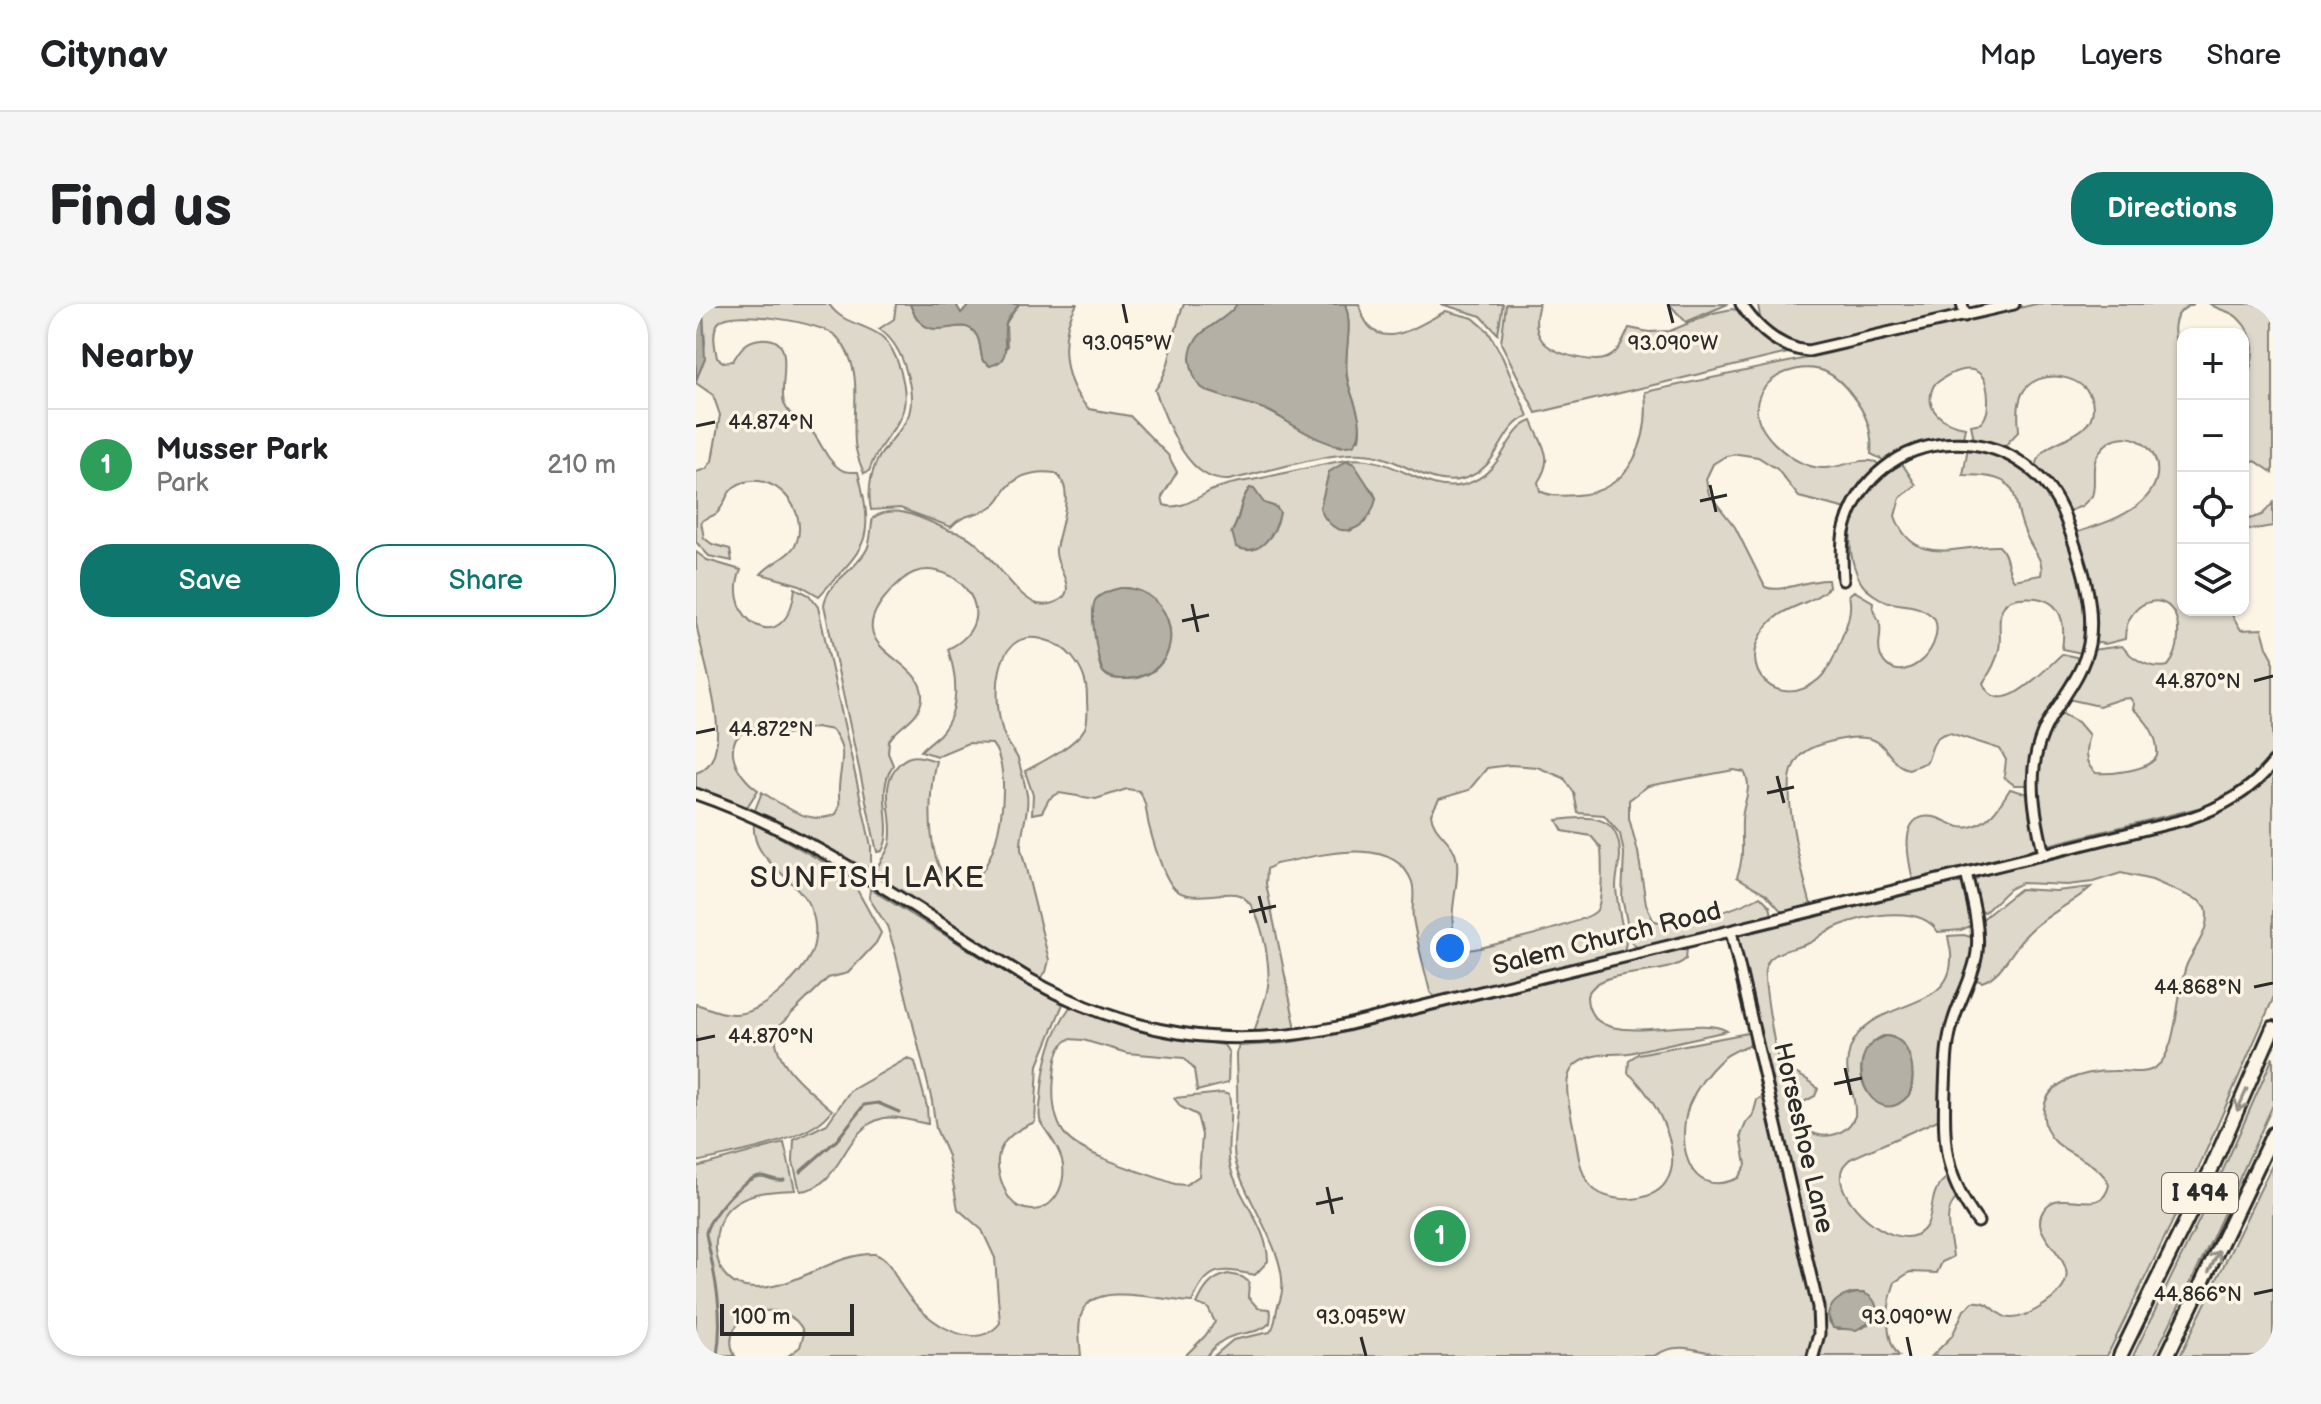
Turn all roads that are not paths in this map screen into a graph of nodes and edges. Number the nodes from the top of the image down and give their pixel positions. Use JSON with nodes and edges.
{"nodes":[{"id":1,"x":1741,"y":304,"type":"edge"},
{"id":2,"x":1962,"y":304,"type":"edge"},
{"id":3,"x":2014,"y":304,"type":"edge"},
{"id":4,"x":1965,"y":316,"type":"junction"},
{"id":5,"x":1843,"y":580,"type":"dead end"},
{"id":6,"x":2273,"y":763,"type":"edge"},
{"id":7,"x":696,"y":794,"type":"edge"},
{"id":8,"x":2044,"y":854,"type":"junction"},
{"id":9,"x":1966,"y":873,"type":"junction"},
{"id":10,"x":1731,"y":931,"type":"junction"},
{"id":11,"x":2273,"y":1028,"type":"edge"},
{"id":12,"x":2273,"y":1134,"type":"edge"},
{"id":13,"x":1978,"y":1222,"type":"dead end"},
{"id":14,"x":1813,"y":1356,"type":"edge"},
{"id":15,"x":2120,"y":1356,"type":"edge"},
{"id":16,"x":2167,"y":1356,"type":"edge"}],
"edges":[{"from":1,"to":4,"type":"street"},
{"from":2,"to":4,"type":"street"},
{"from":3,"to":4,"type":"street"},
{"from":5,"to":8,"type":"street"},
{"from":6,"to":8,"type":"street","name":"Salem Church Road"},
{"from":7,"to":10,"type":"street","name":"Salem Church Road"},
{"from":8,"to":9,"type":"street","name":"Salem Church Road"},
{"from":9,"to":10,"type":"street","name":"Salem Church Road"},
{"from":9,"to":13,"type":"street"},
{"from":10,"to":14,"type":"street","name":"Horseshoe Lane"},
{"from":11,"to":15,"type":"highway","number":"I 494","one_way":true},
{"from":16,"to":12,"type":"highway","number":"I 494","one_way":true}]}
